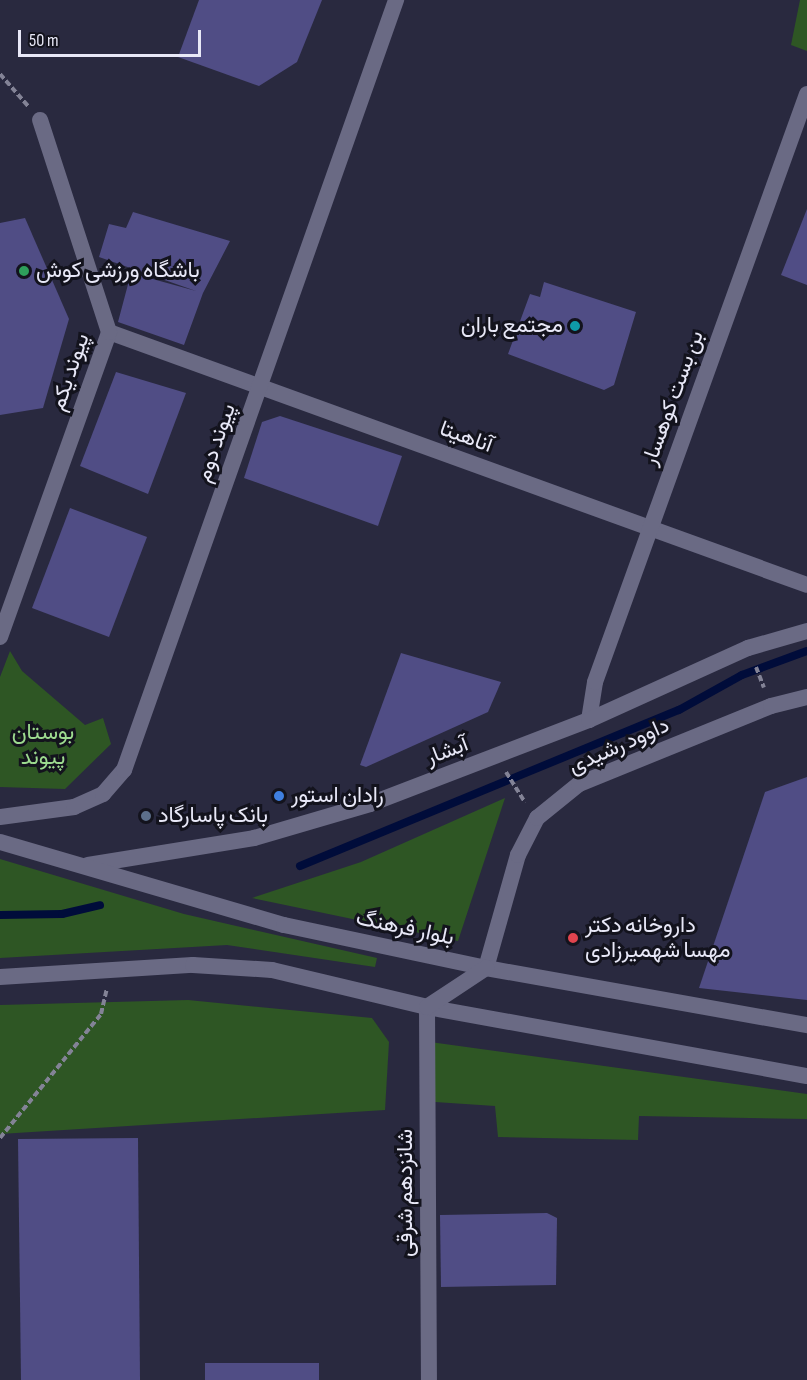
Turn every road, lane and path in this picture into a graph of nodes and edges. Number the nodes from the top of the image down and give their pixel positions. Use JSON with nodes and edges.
{"nodes":[{"id":1,"x":396,"y":0,"type":"edge"},
{"id":2,"x":0,"y":75,"type":"edge"},
{"id":3,"x":807,"y":94,"type":"edge"},
{"id":4,"x":40,"y":120,"type":"joint"},
{"id":5,"x":109,"y":332,"type":"junction"},
{"id":6,"x":261,"y":384,"type":"junction"},
{"id":7,"x":649,"y":528,"type":"junction"},
{"id":8,"x":807,"y":585,"type":"edge"},
{"id":9,"x":807,"y":631,"type":"edge"},
{"id":10,"x":0,"y":637,"type":"edge"},
{"id":11,"x":756,"y":664,"type":"dead end"},
{"id":12,"x":760,"y":678,"type":"dead end"},
{"id":13,"x":807,"y":697,"type":"edge"},
{"id":14,"x":589,"y":720,"type":"junction"},
{"id":15,"x":505,"y":768,"type":"dead end"},
{"id":16,"x":511,"y":785,"type":"dead end"},
{"id":17,"x":0,"y":817,"type":"edge"},
{"id":18,"x":0,"y":842,"type":"edge"},
{"id":19,"x":88,"y":865,"type":"junction"},
{"id":20,"x":112,"y":968,"type":"junction"},
{"id":21,"x":486,"y":968,"type":"junction"},
{"id":22,"x":0,"y":977,"type":"edge"},
{"id":23,"x":428,"y":1007,"type":"junction"},
{"id":24,"x":807,"y":1025,"type":"edge"},
{"id":25,"x":807,"y":1076,"type":"edge"},
{"id":26,"x":0,"y":1138,"type":"edge"},
{"id":27,"x":429,"y":1380,"type":"edge"}],
"edges":[{"from":1,"to":6,"type":"street","name":"پیوند دوم"},
{"from":2,"to":4,"type":"path"},
{"from":3,"to":7,"type":"street","name":"بن بست کوهسار"},
{"from":4,"to":5,"type":"street","name":"پیوند یکم"},
{"from":5,"to":6,"type":"street","name":"آناهیتا"},
{"from":5,"to":10,"type":"street","name":"پیوند یکم"},
{"from":6,"to":7,"type":"street","name":"آناهیتا"},
{"from":6,"to":17,"type":"street","name":"پیوند دوم"},
{"from":7,"to":8,"type":"street","name":"آناهیتا"},
{"from":7,"to":14,"type":"street","name":"بن بست کوهسار"},
{"from":9,"to":14,"type":"street","name":"آبشار"},
{"from":11,"to":12,"type":"path"},
{"from":13,"to":21,"type":"street","name":"داوود رشیدی"},
{"from":14,"to":19,"type":"street","name":"آبشار"},
{"from":15,"to":16,"type":"path"},
{"from":18,"to":19,"type":"street","name":"بلوار فرهنگ"},
{"from":19,"to":21,"type":"street","name":"بلوار فرهنگ"},
{"from":20,"to":22,"type":"street"},
{"from":20,"to":23,"type":"street"},
{"from":20,"to":26,"type":"path"},
{"from":21,"to":23,"type":"street"},
{"from":21,"to":24,"type":"street","name":"بلوار فرهنگ"},
{"from":23,"to":25,"type":"street"},
{"from":23,"to":27,"type":"street","name":"شانزدهم شرقی"}]}
